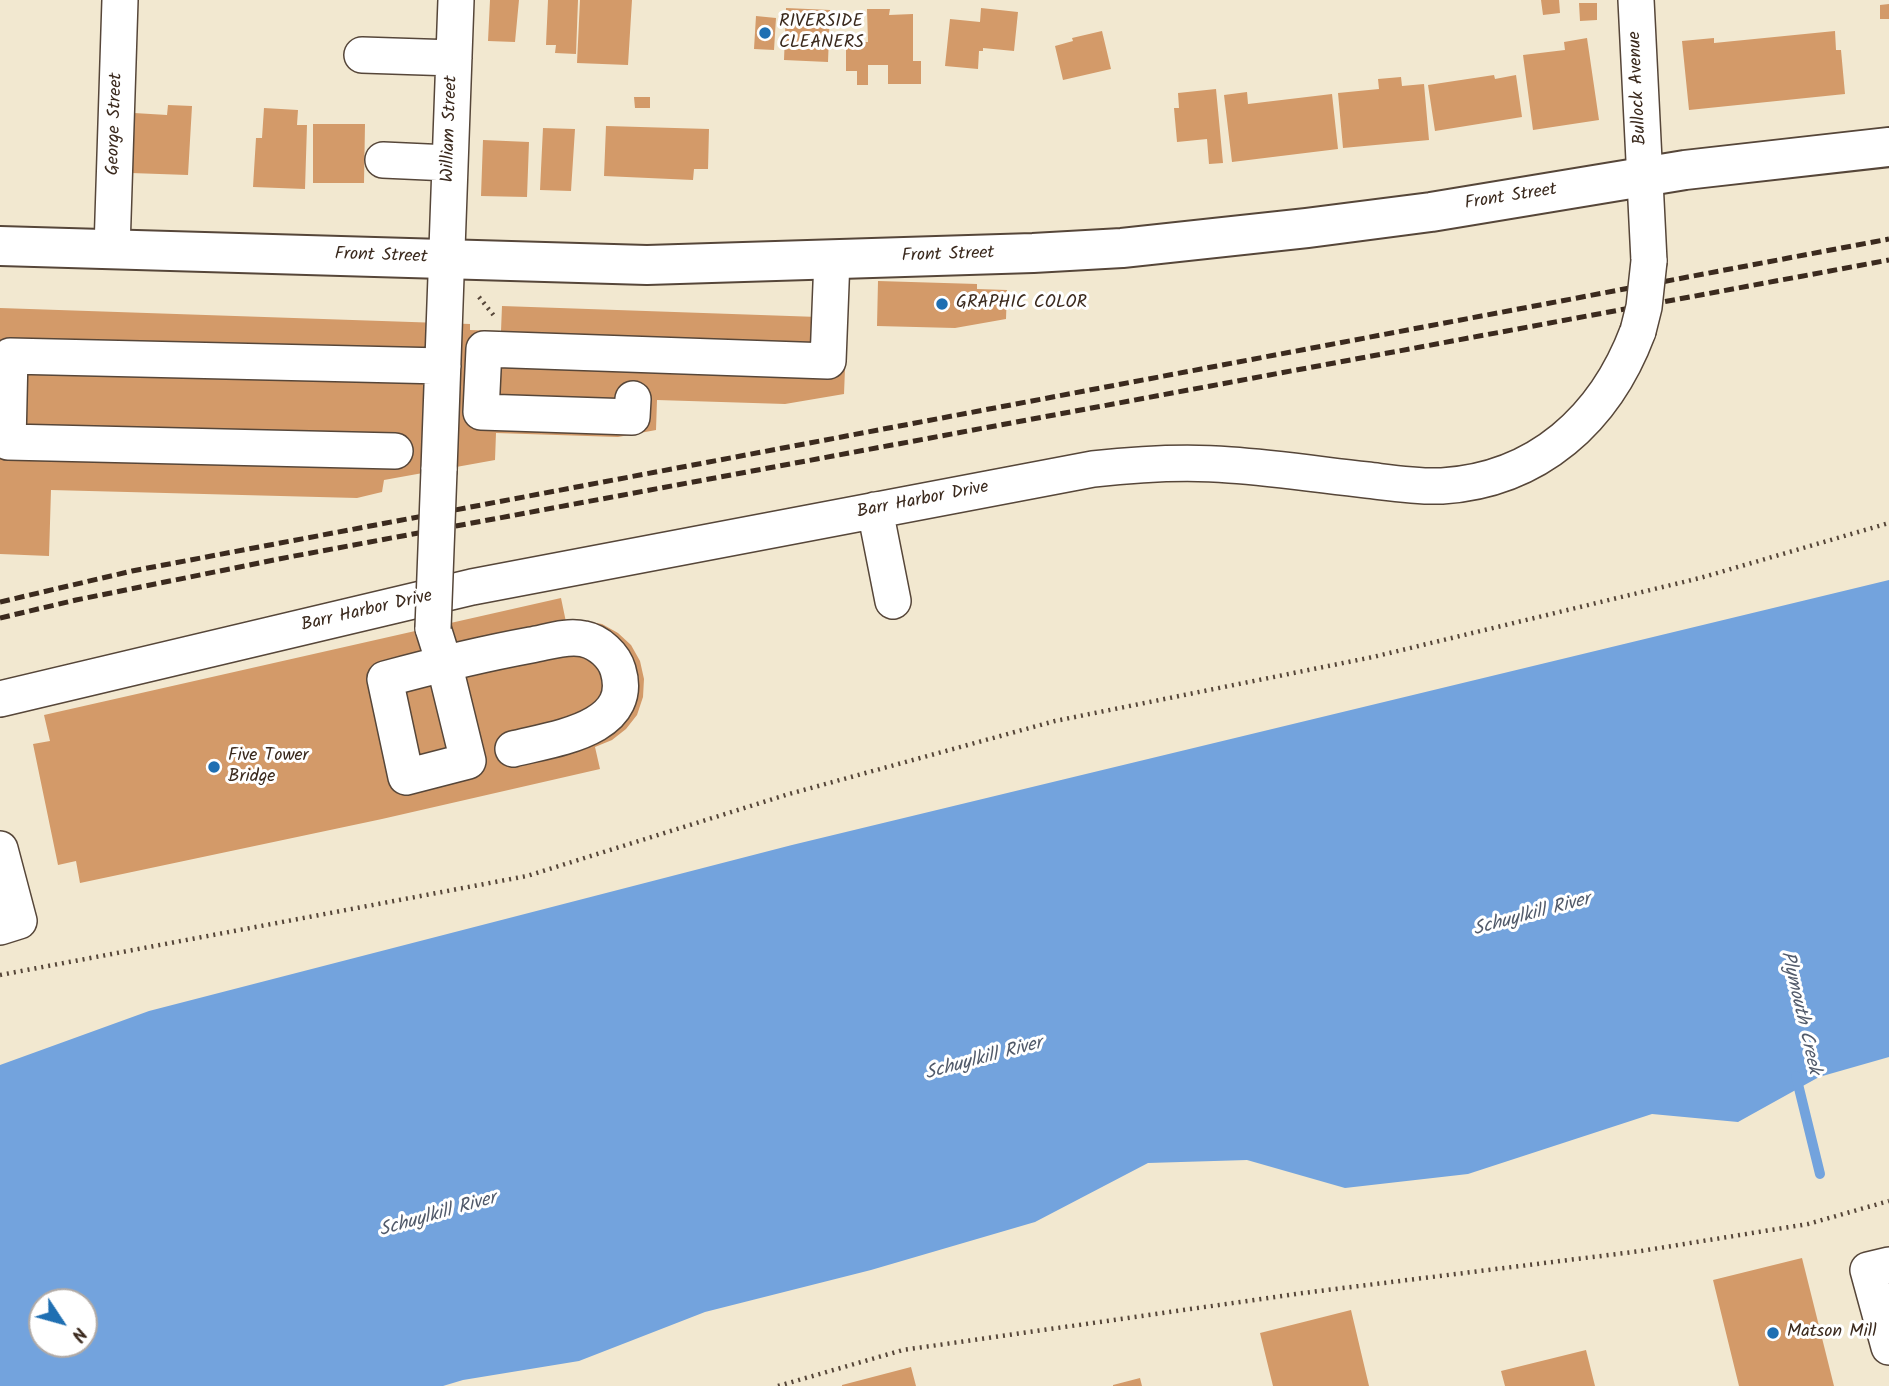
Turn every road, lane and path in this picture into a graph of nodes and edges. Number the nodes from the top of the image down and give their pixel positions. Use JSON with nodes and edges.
{"nodes":[{"id":1,"x":120,"y":0,"type":"edge"},
{"id":2,"x":456,"y":0,"type":"edge"},
{"id":3,"x":1636,"y":0,"type":"edge"},
{"id":4,"x":362,"y":55,"type":"dead end"},
{"id":5,"x":454,"y":58,"type":"junction"},
{"id":6,"x":1889,"y":147,"type":"edge"},
{"id":7,"x":383,"y":160,"type":"dead end"},
{"id":8,"x":449,"y":163,"type":"junction"},
{"id":9,"x":1645,"y":177,"type":"junction"},
{"id":10,"x":0,"y":246,"type":"edge"},
{"id":11,"x":112,"y":249,"type":"junction"},
{"id":12,"x":446,"y":259,"type":"junction"},
{"id":13,"x":832,"y":259,"type":"junction"},
{"id":14,"x":443,"y":366,"type":"junction"},
{"id":15,"x":633,"y":399,"type":"dead end"},
{"id":16,"x":395,"y":451,"type":"dead end"},
{"id":17,"x":875,"y":510,"type":"junction"},
{"id":18,"x":1889,"y":523,"type":"edge"},
{"id":19,"x":893,"y":601,"type":"dead end"},
{"id":20,"x":0,"y":699,"type":"edge"},
{"id":21,"x":513,"y":749,"type":"dead end"},
{"id":22,"x":0,"y":849,"type":"edge"},
{"id":23,"x":0,"y":927,"type":"edge"},
{"id":24,"x":0,"y":975,"type":"edge"},
{"id":25,"x":1889,"y":1201,"type":"edge"},
{"id":26,"x":1889,"y":1265,"type":"edge"},
{"id":27,"x":1889,"y":1347,"type":"edge"},
{"id":28,"x":778,"y":1386,"type":"edge"}],
"edges":[{"from":1,"to":11,"type":"street","name":"George Street"},
{"from":2,"to":5,"type":"street","name":"William Street"},
{"from":3,"to":9,"type":"street","name":"Bullock Avenue"},
{"from":4,"to":5,"type":"street"},
{"from":5,"to":8,"type":"street","name":"William Street"},
{"from":6,"to":9,"type":"main road","name":"Front Street"},
{"from":7,"to":8,"type":"street"},
{"from":8,"to":12,"type":"street","name":"William Street"},
{"from":9,"to":13,"type":"main road","name":"Front Street"},
{"from":9,"to":17,"type":"street","name":"Barr Harbor Drive","bridge":true},
{"from":10,"to":11,"type":"main road","name":"Front Street"},
{"from":11,"to":12,"type":"main road","name":"Front Street"},
{"from":12,"to":13,"type":"main road","name":"Front Street"},
{"from":12,"to":14,"type":"street","name":"William Street"},
{"from":13,"to":15,"type":"street"},
{"from":14,"to":16,"type":"street"},
{"from":14,"to":21,"type":"street","name":"William Street","bridge":true},
{"from":17,"to":19,"type":"street"},
{"from":17,"to":20,"type":"street","name":"Barr Harbor Drive"},
{"from":18,"to":24,"type":"path"},
{"from":22,"to":23,"type":"street"},
{"from":25,"to":28,"type":"path"},
{"from":26,"to":27,"type":"street"}]}
